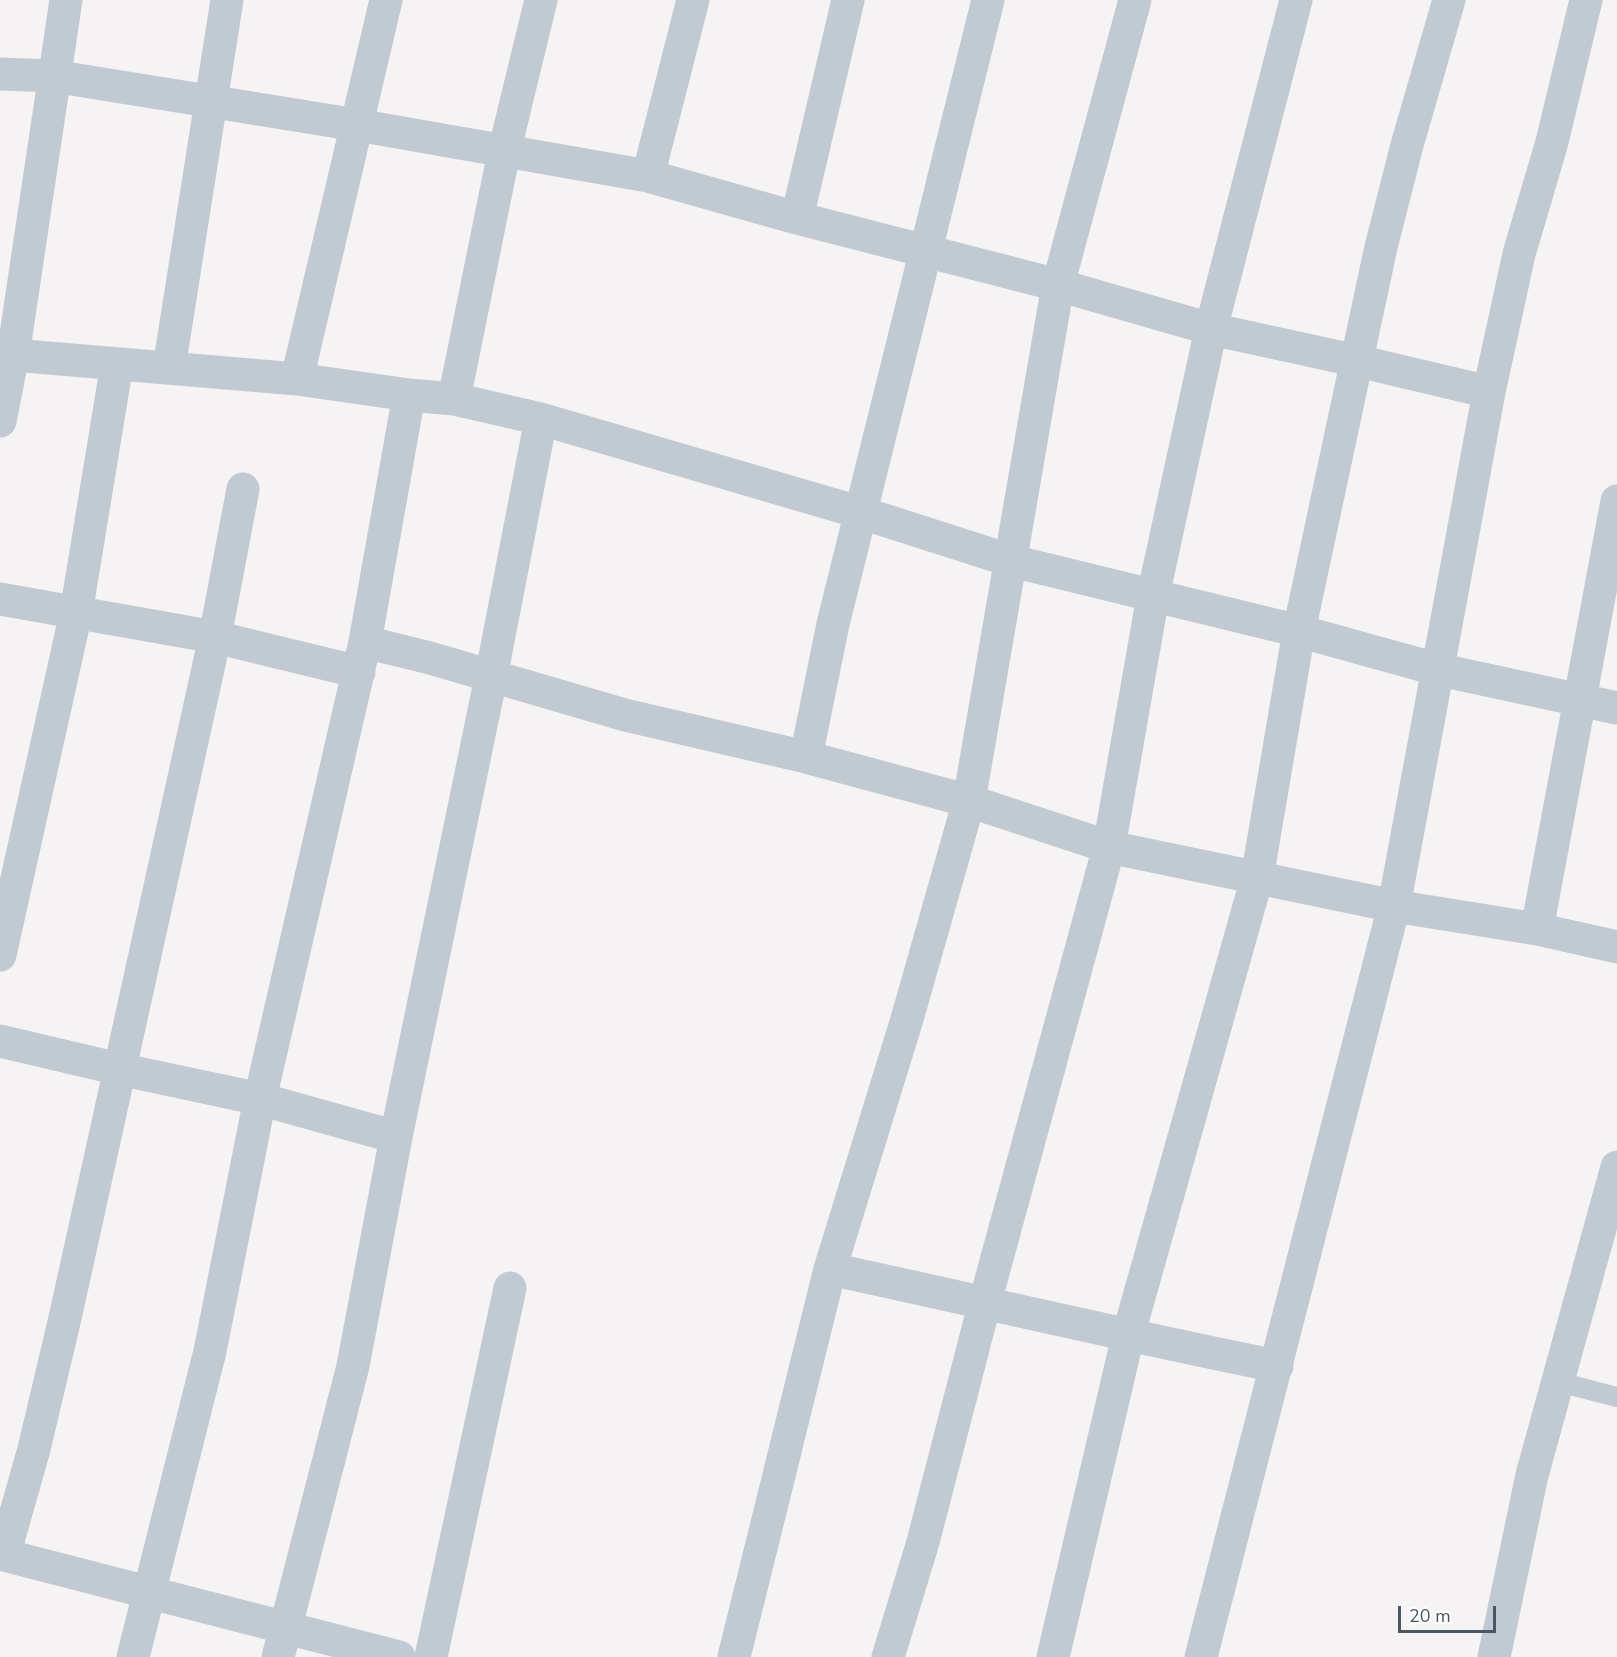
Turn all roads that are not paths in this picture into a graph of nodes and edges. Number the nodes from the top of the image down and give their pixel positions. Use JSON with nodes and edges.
{"nodes":[{"id":1,"x":66,"y":0,"type":"edge"},
{"id":2,"x":227,"y":0,"type":"edge"},
{"id":3,"x":386,"y":0,"type":"edge"},
{"id":4,"x":541,"y":0,"type":"edge"},
{"id":5,"x":693,"y":0,"type":"edge"},
{"id":6,"x":848,"y":0,"type":"edge"},
{"id":7,"x":988,"y":0,"type":"edge"},
{"id":8,"x":1135,"y":0,"type":"edge"},
{"id":9,"x":1296,"y":0,"type":"edge"},
{"id":10,"x":1449,"y":0,"type":"edge"},
{"id":11,"x":1586,"y":0,"type":"edge"},
{"id":12,"x":0,"y":74,"type":"edge"},
{"id":13,"x":53,"y":76,"type":"junction"},
{"id":14,"x":210,"y":101,"type":"junction"},
{"id":15,"x":357,"y":125,"type":"junction"},
{"id":16,"x":504,"y":152,"type":"junction"},
{"id":17,"x":648,"y":176,"type":"junction"},
{"id":18,"x":797,"y":218,"type":"junction"},
{"id":19,"x":925,"y":251,"type":"junction"},
{"id":20,"x":1058,"y":285,"type":"junction"},
{"id":21,"x":1211,"y":329,"type":"junction"},
{"id":22,"x":12,"y":355,"type":"junction"},
{"id":23,"x":1358,"y":361,"type":"junction"},
{"id":24,"x":117,"y":364,"type":"junction"},
{"id":25,"x":169,"y":368,"type":"junction"},
{"id":26,"x":297,"y":379,"type":"junction"},
{"id":27,"x":1489,"y":392,"type":"junction"},
{"id":28,"x":409,"y":395,"type":"junction"},
{"id":29,"x":454,"y":399,"type":"junction"},
{"id":30,"x":541,"y":419,"type":"junction"},
{"id":31,"x":0,"y":421,"type":"edge"},
{"id":32,"x":243,"y":489,"type":"dead end"},
{"id":33,"x":1617,"y":501,"type":"edge"},
{"id":34,"x":862,"y":513,"type":"junction"},
{"id":35,"x":1012,"y":561,"type":"junction"},
{"id":36,"x":1153,"y":596,"type":"junction"},
{"id":37,"x":0,"y":599,"type":"edge"},
{"id":38,"x":76,"y":613,"type":"junction"},
{"id":39,"x":1299,"y":631,"type":"junction"},
{"id":40,"x":215,"y":637,"type":"junction"},
{"id":41,"x":362,"y":657,"type":"junction"},
{"id":42,"x":1436,"y":669,"type":"junction"},
{"id":43,"x":491,"y":677,"type":"junction"},
{"id":44,"x":1581,"y":701,"type":"junction"},
{"id":45,"x":1617,"y":708,"type":"edge"},
{"id":46,"x":806,"y":757,"type":"junction"},
{"id":47,"x":969,"y":801,"type":"junction"},
{"id":48,"x":1109,"y":847,"type":"junction"},
{"id":49,"x":1257,"y":878,"type":"junction"},
{"id":50,"x":1394,"y":906,"type":"junction"},
{"id":51,"x":1537,"y":929,"type":"junction"},
{"id":52,"x":1617,"y":947,"type":"edge"},
{"id":53,"x":0,"y":954,"type":"edge"},
{"id":54,"x":0,"y":1041,"type":"edge"},
{"id":55,"x":119,"y":1069,"type":"junction"},
{"id":56,"x":260,"y":1099,"type":"junction"},
{"id":57,"x":396,"y":1137,"type":"junction"},
{"id":58,"x":1617,"y":1167,"type":"edge"},
{"id":59,"x":830,"y":1269,"type":"junction"},
{"id":60,"x":510,"y":1288,"type":"dead end"},
{"id":61,"x":985,"y":1302,"type":"junction"},
{"id":62,"x":1128,"y":1336,"type":"junction"},
{"id":63,"x":1277,"y":1366,"type":"junction"},
{"id":64,"x":1559,"y":1382,"type":"junction"},
{"id":65,"x":1617,"y":1397,"type":"edge"},
{"id":66,"x":2,"y":1555,"type":"edge"},
{"id":67,"x":149,"y":1592,"type":"junction"},
{"id":68,"x":281,"y":1643,"type":"edge"},
{"id":69,"x":133,"y":1657,"type":"edge"},
{"id":70,"x":399,"y":1657,"type":"edge"},
{"id":71,"x":431,"y":1657,"type":"edge"},
{"id":72,"x":734,"y":1657,"type":"edge"},
{"id":73,"x":888,"y":1657,"type":"edge"},
{"id":74,"x":1053,"y":1657,"type":"edge"},
{"id":75,"x":1201,"y":1657,"type":"edge"},
{"id":76,"x":1494,"y":1657,"type":"edge"}],
"edges":[{"from":1,"to":13,"type":"street"},
{"from":2,"to":14,"type":"street"},
{"from":3,"to":15,"type":"street"},
{"from":4,"to":16,"type":"street"},
{"from":5,"to":17,"type":"street"},
{"from":6,"to":18,"type":"street"},
{"from":7,"to":19,"type":"street"},
{"from":8,"to":20,"type":"street"},
{"from":9,"to":21,"type":"street"},
{"from":10,"to":23,"type":"street"},
{"from":11,"to":27,"type":"street"},
{"from":12,"to":13,"type":"street"},
{"from":13,"to":14,"type":"street"},
{"from":13,"to":22,"type":"street"},
{"from":14,"to":15,"type":"street"},
{"from":14,"to":25,"type":"street"},
{"from":15,"to":16,"type":"street"},
{"from":15,"to":26,"type":"street"},
{"from":16,"to":17,"type":"street"},
{"from":16,"to":29,"type":"street"},
{"from":17,"to":18,"type":"street"},
{"from":18,"to":19,"type":"street"},
{"from":19,"to":20,"type":"street"},
{"from":19,"to":34,"type":"street"},
{"from":20,"to":21,"type":"street"},
{"from":20,"to":35,"type":"street"},
{"from":21,"to":23,"type":"street"},
{"from":21,"to":36,"type":"street"},
{"from":22,"to":24,"type":"street"},
{"from":22,"to":31,"type":"street"},
{"from":23,"to":27,"type":"street"},
{"from":23,"to":39,"type":"street"},
{"from":24,"to":25,"type":"street"},
{"from":24,"to":38,"type":"street"},
{"from":25,"to":26,"type":"street"},
{"from":26,"to":28,"type":"street"},
{"from":27,"to":42,"type":"street"},
{"from":28,"to":29,"type":"street"},
{"from":28,"to":41,"type":"street"},
{"from":29,"to":30,"type":"street"},
{"from":30,"to":34,"type":"street"},
{"from":30,"to":43,"type":"street"},
{"from":32,"to":40,"type":"street"},
{"from":33,"to":44,"type":"street"},
{"from":34,"to":35,"type":"street"},
{"from":34,"to":46,"type":"street"},
{"from":35,"to":36,"type":"street"},
{"from":35,"to":47,"type":"street"},
{"from":36,"to":39,"type":"street"},
{"from":36,"to":48,"type":"street"},
{"from":37,"to":38,"type":"street"},
{"from":38,"to":40,"type":"street"},
{"from":38,"to":53,"type":"street"},
{"from":39,"to":42,"type":"street"},
{"from":39,"to":49,"type":"street"},
{"from":40,"to":41,"type":"street"},
{"from":40,"to":55,"type":"street"},
{"from":41,"to":43,"type":"street"},
{"from":41,"to":56,"type":"street"},
{"from":42,"to":44,"type":"street"},
{"from":42,"to":50,"type":"street"},
{"from":43,"to":46,"type":"street"},
{"from":43,"to":57,"type":"street"},
{"from":44,"to":45,"type":"street"},
{"from":44,"to":51,"type":"street"},
{"from":46,"to":47,"type":"street"},
{"from":47,"to":48,"type":"street"},
{"from":47,"to":59,"type":"street"},
{"from":48,"to":49,"type":"street"},
{"from":48,"to":61,"type":"street"},
{"from":49,"to":50,"type":"street"},
{"from":49,"to":62,"type":"street"},
{"from":50,"to":51,"type":"street"},
{"from":50,"to":63,"type":"street"},
{"from":51,"to":52,"type":"street"},
{"from":54,"to":55,"type":"street"},
{"from":55,"to":56,"type":"street"},
{"from":55,"to":66,"type":"street"},
{"from":56,"to":57,"type":"street"},
{"from":56,"to":67,"type":"street"},
{"from":57,"to":68,"type":"street"},
{"from":58,"to":64,"type":"street"},
{"from":59,"to":61,"type":"street"},
{"from":59,"to":72,"type":"street"},
{"from":60,"to":71,"type":"street"},
{"from":61,"to":62,"type":"street"},
{"from":61,"to":73,"type":"street"},
{"from":62,"to":63,"type":"street"},
{"from":62,"to":74,"type":"street"},
{"from":63,"to":75,"type":"street"},
{"from":64,"to":65,"type":"lane"},
{"from":64,"to":76,"type":"street"},
{"from":66,"to":67,"type":"street"},
{"from":67,"to":68,"type":"street"},
{"from":67,"to":69,"type":"street"},
{"from":68,"to":70,"type":"street"}]}
